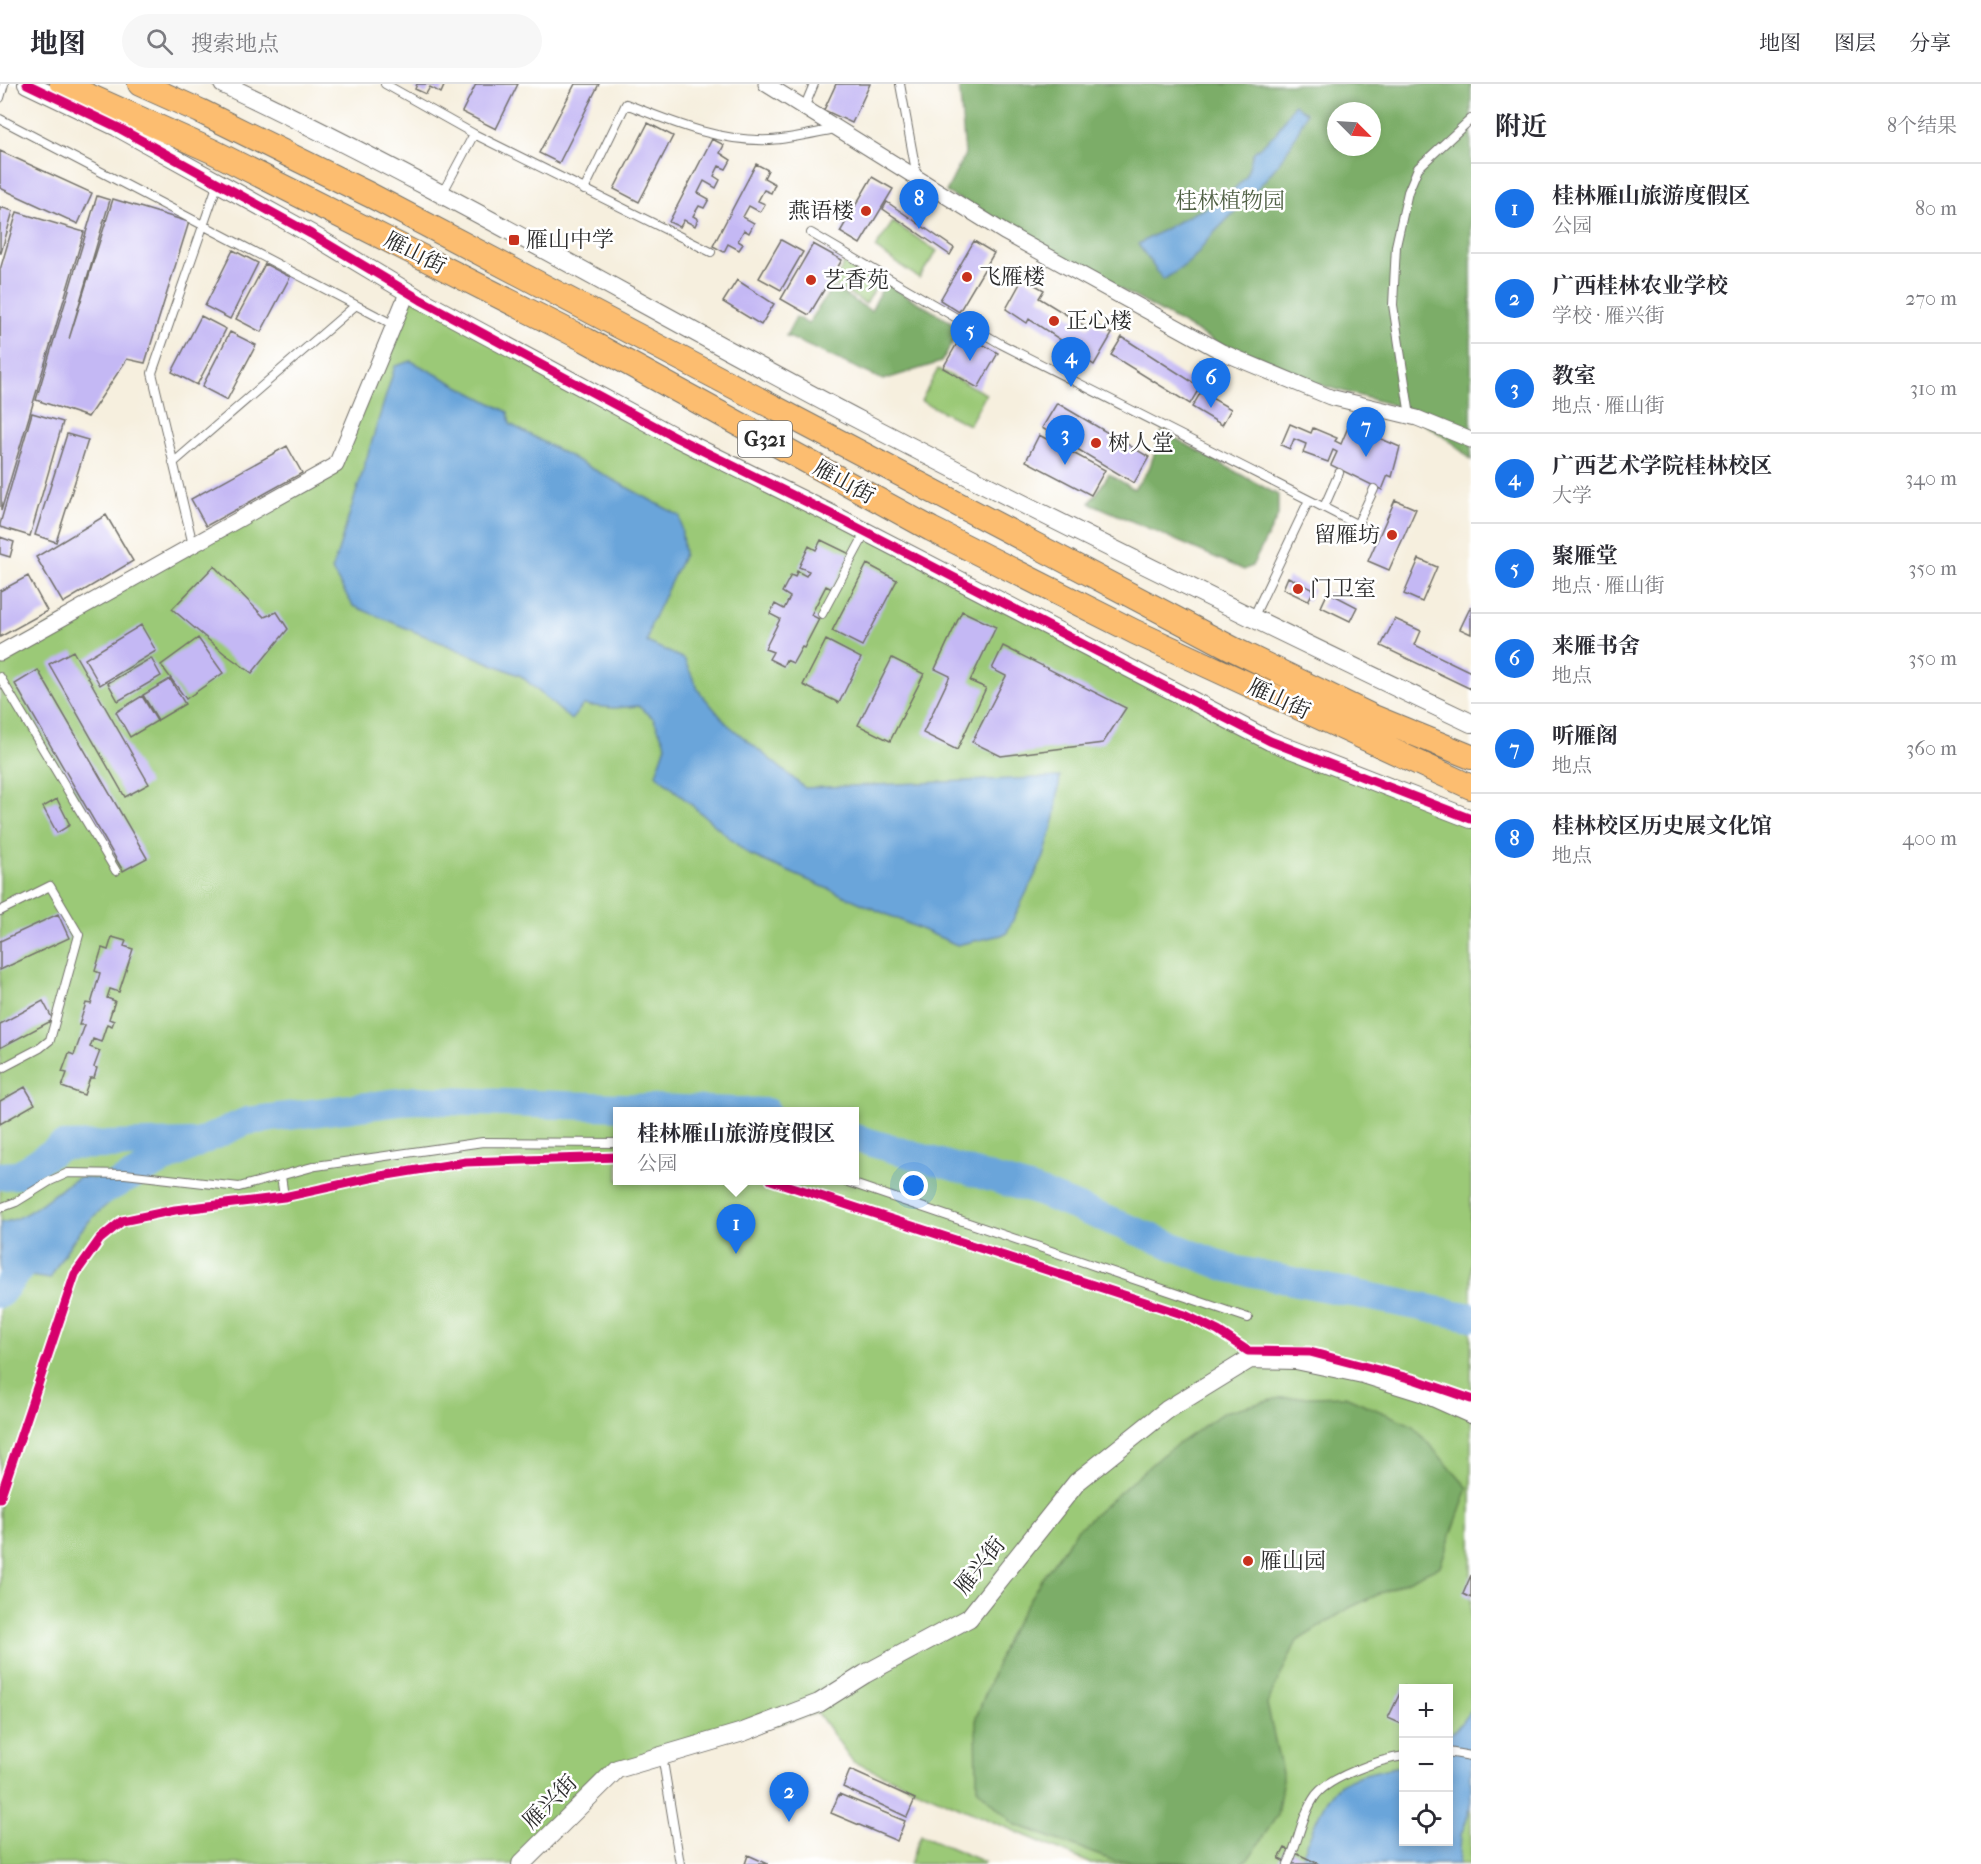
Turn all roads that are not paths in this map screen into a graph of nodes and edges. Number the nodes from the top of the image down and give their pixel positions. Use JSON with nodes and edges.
{"nodes":[{"id":1,"x":4,"y":84,"type":"edge"},
{"id":2,"x":27,"y":84,"type":"edge"},
{"id":3,"x":62,"y":84,"type":"edge"},
{"id":4,"x":140,"y":84,"type":"edge"},
{"id":5,"x":223,"y":84,"type":"edge"},
{"id":6,"x":385,"y":84,"type":"edge"},
{"id":7,"x":766,"y":84,"type":"edge"},
{"id":8,"x":814,"y":84,"type":"edge"},
{"id":9,"x":900,"y":84,"type":"edge"},
{"id":10,"x":0,"y":98,"type":"edge"},
{"id":11,"x":804,"y":108,"type":"junction"},
{"id":12,"x":0,"y":118,"type":"edge"},
{"id":13,"x":1471,"y":119,"type":"edge"},
{"id":14,"x":837,"y":129,"type":"junction"},
{"id":15,"x":474,"y":134,"type":"junction"},
{"id":16,"x":918,"y":179,"type":"junction"},
{"id":17,"x":218,"y":183,"type":"junction"},
{"id":18,"x":584,"y":190,"type":"junction"},
{"id":19,"x":442,"y":194,"type":"junction"},
{"id":20,"x":203,"y":225,"type":"junction"},
{"id":21,"x":811,"y":233,"type":"dead end"},
{"id":22,"x":711,"y":252,"type":"dead end"},
{"id":23,"x":408,"y":291,"type":"junction"},
{"id":24,"x":356,"y":305,"type":"junction"},
{"id":25,"x":394,"y":325,"type":"junction"},
{"id":26,"x":1410,"y":416,"type":"junction"},
{"id":27,"x":1471,"y":440,"type":"edge"},
{"id":28,"x":173,"y":463,"type":"junction"},
{"id":29,"x":1339,"y":473,"type":"dead end"},
{"id":30,"x":1374,"y":489,"type":"dead end"},
{"id":31,"x":1309,"y":500,"type":"junction"},
{"id":32,"x":1324,"y":507,"type":"junction"},
{"id":33,"x":1357,"y":525,"type":"junction"},
{"id":34,"x":1368,"y":530,"type":"dead end"},
{"id":35,"x":866,"y":532,"type":"junction"},
{"id":36,"x":193,"y":545,"type":"junction"},
{"id":37,"x":822,"y":614,"type":"dead end"},
{"id":38,"x":1252,"y":619,"type":"junction"},
{"id":39,"x":0,"y":652,"type":"edge"},
{"id":40,"x":0,"y":677,"type":"edge"},
{"id":41,"x":1471,"y":723,"type":"edge"},
{"id":42,"x":1471,"y":757,"type":"edge"},
{"id":43,"x":1471,"y":787,"type":"edge"},
{"id":44,"x":1471,"y":819,"type":"edge"},
{"id":45,"x":116,"y":871,"type":"dead end"},
{"id":46,"x":0,"y":911,"type":"edge"},
{"id":47,"x":0,"y":1069,"type":"edge"},
{"id":48,"x":613,"y":1143,"type":"edge"},
{"id":49,"x":281,"y":1176,"type":"junction"},
{"id":50,"x":857,"y":1185,"type":"edge"},
{"id":51,"x":284,"y":1197,"type":"dead end"},
{"id":52,"x":0,"y":1208,"type":"edge"},
{"id":53,"x":1248,"y":1318,"type":"dead end"},
{"id":54,"x":1471,"y":1414,"type":"edge"},
{"id":55,"x":1453,"y":1753,"type":"edge"},
{"id":56,"x":662,"y":1754,"type":"junction"},
{"id":57,"x":1399,"y":1756,"type":"edge"},
{"id":58,"x":1471,"y":1756,"type":"edge"},
{"id":59,"x":521,"y":1864,"type":"edge"},
{"id":60,"x":680,"y":1864,"type":"edge"},
{"id":61,"x":1288,"y":1864,"type":"edge"}],
"edges":[{"from":1,"to":10,"type":"lane"},
{"from":2,"to":17,"type":"street"},
{"from":3,"to":43,"type":"highway","name":"雁山街","number":"G321"},
{"from":4,"to":42,"type":"highway","name":"雁山街","number":"G321"},
{"from":5,"to":19,"type":"street"},
{"from":6,"to":15,"type":"lane"},
{"from":7,"to":11,"type":"street"},
{"from":8,"to":11,"type":"lane"},
{"from":9,"to":16,"type":"lane"},
{"from":11,"to":14,"type":"street"},
{"from":12,"to":20,"type":"lane"},
{"from":13,"to":26,"type":"lane"},
{"from":14,"to":16,"type":"street"},
{"from":14,"to":18,"type":"lane"},
{"from":15,"to":18,"type":"lane"},
{"from":15,"to":19,"type":"lane"},
{"from":16,"to":26,"type":"street"},
{"from":17,"to":20,"type":"lane"},
{"from":17,"to":23,"type":"street"},
{"from":18,"to":22,"type":"lane"},
{"from":19,"to":38,"type":"street"},
{"from":20,"to":24,"type":"lane"},
{"from":20,"to":28,"type":"lane"},
{"from":21,"to":31,"type":"lane"},
{"from":23,"to":25,"type":"street"},
{"from":23,"to":35,"type":"street"},
{"from":24,"to":25,"type":"lane"},
{"from":24,"to":28,"type":"lane"},
{"from":25,"to":36,"type":"street"},
{"from":26,"to":27,"type":"street"},
{"from":28,"to":36,"type":"lane"},
{"from":29,"to":32,"type":"lane"},
{"from":30,"to":33,"type":"lane"},
{"from":31,"to":32,"type":"lane"},
{"from":31,"to":38,"type":"lane"},
{"from":32,"to":33,"type":"lane"},
{"from":33,"to":34,"type":"lane"},
{"from":35,"to":37,"type":"lane"},
{"from":35,"to":44,"type":"street"},
{"from":36,"to":39,"type":"street"},
{"from":38,"to":41,"type":"street"},
{"from":40,"to":45,"type":"lane"},
{"from":46,"to":47,"type":"lane"},
{"from":48,"to":49,"type":"lane"},
{"from":49,"to":51,"type":"lane"},
{"from":49,"to":52,"type":"lane"},
{"from":50,"to":53,"type":"lane"},
{"from":54,"to":56,"type":"street","name":"雁兴街"},
{"from":55,"to":58,"type":"lane"},
{"from":56,"to":59,"type":"street","name":"雁兴街"},
{"from":56,"to":60,"type":"lane"},
{"from":57,"to":61,"type":"lane"}]}
